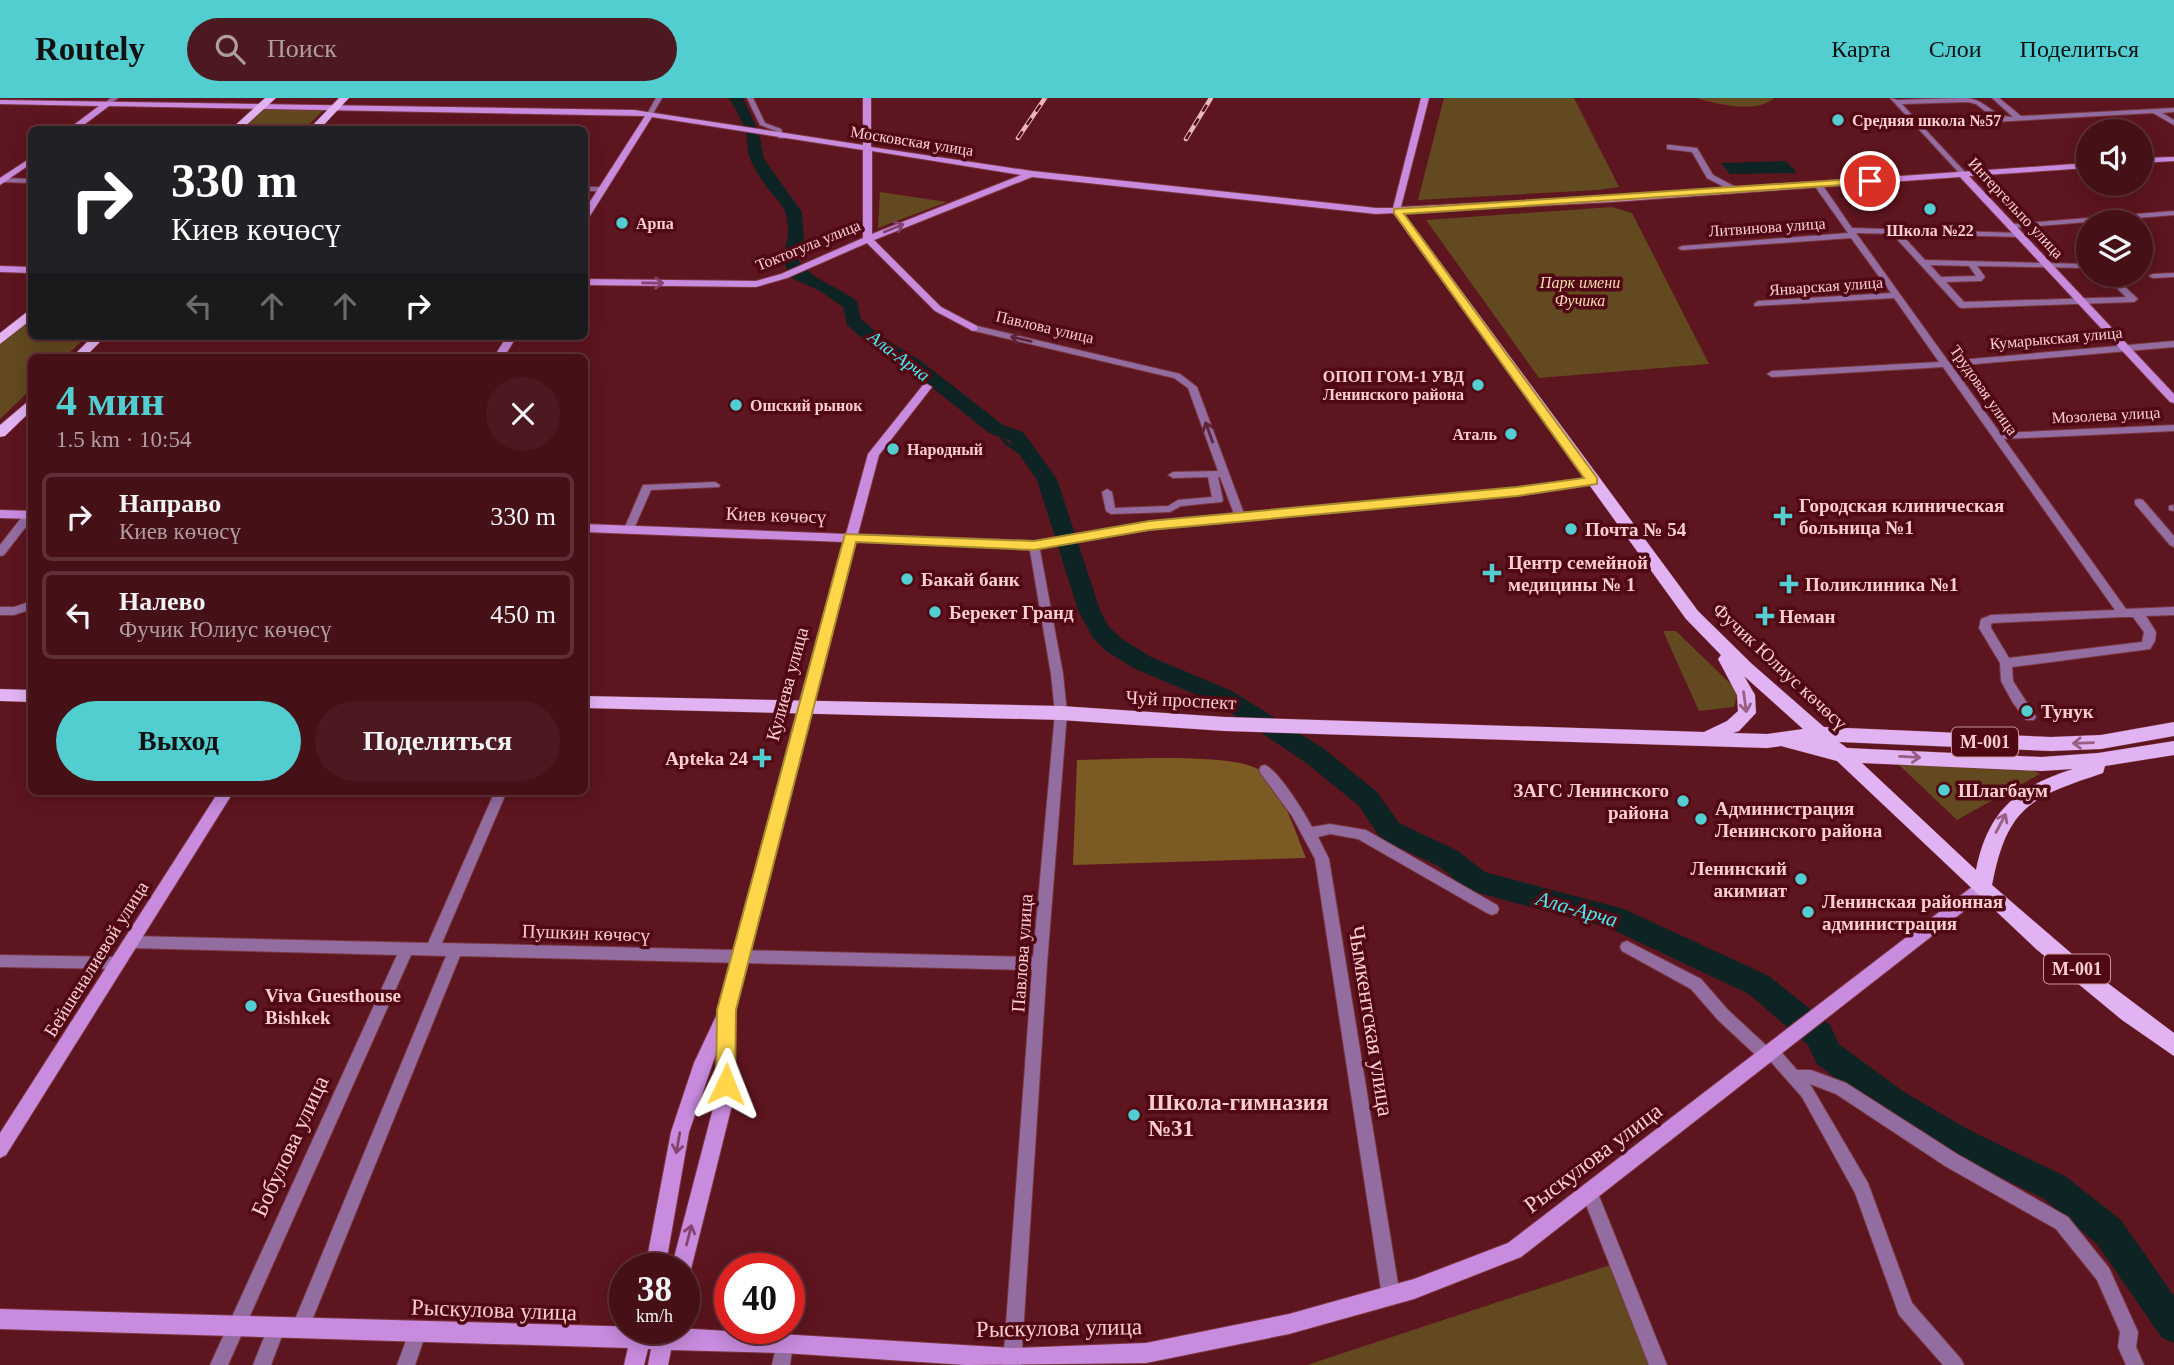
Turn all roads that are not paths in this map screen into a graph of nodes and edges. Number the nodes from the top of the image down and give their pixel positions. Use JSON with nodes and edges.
{"nodes":[{"id":1,"x":271,"y":98,"type":"edge"},
{"id":2,"x":344,"y":98,"type":"edge"},
{"id":3,"x":659,"y":98,"type":"edge"},
{"id":4,"x":750,"y":98,"type":"edge"},
{"id":5,"x":867,"y":98,"type":"edge"},
{"id":6,"x":1425,"y":98,"type":"edge"},
{"id":7,"x":1996,"y":98,"type":"edge"},
{"id":8,"x":1895,"y":100,"type":"edge"},
{"id":9,"x":112,"y":101,"type":"edge"},
{"id":10,"x":0,"y":102,"type":"edge"},
{"id":11,"x":261,"y":106,"type":"junction"},
{"id":12,"x":335,"y":107,"type":"junction"},
{"id":13,"x":2174,"y":110,"type":"edge"},
{"id":14,"x":2154,"y":111,"type":"junction"},
{"id":15,"x":649,"y":116,"type":"junction"},
{"id":16,"x":2020,"y":119,"type":"junction"},
{"id":17,"x":2002,"y":120,"type":"junction"},
{"id":18,"x":2174,"y":123,"type":"edge"},
{"id":19,"x":1917,"y":124,"type":"junction"},
{"id":20,"x":77,"y":126,"type":"edge"},
{"id":21,"x":239,"y":126,"type":"edge"},
{"id":22,"x":317,"y":126,"type":"edge"},
{"id":23,"x":782,"y":136,"type":"junction"},
{"id":24,"x":1670,"y":147,"type":"dead end"},
{"id":25,"x":870,"y":149,"type":"junction"},
{"id":26,"x":2174,"y":159,"type":"edge"},
{"id":27,"x":2153,"y":160,"type":"edge"},
{"id":28,"x":28,"y":162,"type":"edge"},
{"id":29,"x":2076,"y":166,"type":"edge"},
{"id":30,"x":1032,"y":174,"type":"junction"},
{"id":31,"x":1962,"y":174,"type":"junction"},
{"id":32,"x":1,"y":181,"type":"edge"},
{"id":33,"x":28,"y":181,"type":"edge"},
{"id":34,"x":1818,"y":185,"type":"junction"},
{"id":35,"x":588,"y":189,"type":"edge"},
{"id":36,"x":603,"y":189,"type":"junction"},
{"id":37,"x":1737,"y":190,"type":"junction"},
{"id":38,"x":1397,"y":211,"type":"junction"},
{"id":39,"x":588,"y":213,"type":"edge"},
{"id":40,"x":2174,"y":213,"type":"edge"},
{"id":41,"x":2013,"y":226,"type":"junction"},
{"id":42,"x":1852,"y":232,"type":"junction"},
{"id":43,"x":1898,"y":235,"type":"dead end"},
{"id":44,"x":2021,"y":235,"type":"junction"},
{"id":45,"x":868,"y":239,"type":"junction"},
{"id":46,"x":1682,"y":248,"type":"dead end"},
{"id":47,"x":1923,"y":262,"type":"junction"},
{"id":48,"x":1971,"y":263,"type":"junction"},
{"id":49,"x":2048,"y":265,"type":"junction"},
{"id":50,"x":2076,"y":266,"type":"edge"},
{"id":51,"x":0,"y":269,"type":"edge"},
{"id":52,"x":28,"y":270,"type":"edge"},
{"id":53,"x":2174,"y":275,"type":"edge"},
{"id":54,"x":2153,"y":276,"type":"dead end"},
{"id":55,"x":1939,"y":280,"type":"junction"},
{"id":56,"x":588,"y":282,"type":"edge"},
{"id":57,"x":2120,"y":287,"type":"edge"},
{"id":58,"x":1897,"y":295,"type":"junction"},
{"id":59,"x":2081,"y":299,"type":"junction"},
{"id":60,"x":1758,"y":304,"type":"dead end"},
{"id":61,"x":28,"y":316,"type":"edge"},
{"id":62,"x":973,"y":328,"type":"joint"},
{"id":63,"x":0,"y":340,"type":"edge"},
{"id":64,"x":96,"y":340,"type":"edge"},
{"id":65,"x":2174,"y":344,"type":"edge"},
{"id":66,"x":2126,"y":348,"type":"junction"},
{"id":67,"x":81,"y":354,"type":"edge"},
{"id":68,"x":1946,"y":364,"type":"junction"},
{"id":69,"x":1772,"y":374,"type":"dead end"},
{"id":70,"x":927,"y":387,"type":"dead end"},
{"id":71,"x":2174,"y":400,"type":"edge"},
{"id":72,"x":28,"y":406,"type":"edge"},
{"id":73,"x":2174,"y":428,"type":"edge"},
{"id":74,"x":0,"y":433,"type":"edge"},
{"id":75,"x":1997,"y":436,"type":"junction"},
{"id":76,"x":1218,"y":474,"type":"junction"},
{"id":77,"x":1173,"y":475,"type":"dead end"},
{"id":78,"x":1593,"y":481,"type":"junction"},
{"id":79,"x":715,"y":485,"type":"dead end"},
{"id":80,"x":1107,"y":492,"type":"dead end"},
{"id":81,"x":2139,"y":502,"type":"dead end"},
{"id":82,"x":0,"y":514,"type":"edge"},
{"id":83,"x":28,"y":514,"type":"edge"},
{"id":84,"x":28,"y":517,"type":"edge"},
{"id":85,"x":1241,"y":519,"type":"junction"},
{"id":86,"x":588,"y":528,"type":"edge"},
{"id":87,"x":629,"y":529,"type":"junction"},
{"id":88,"x":850,"y":537,"type":"junction"},
{"id":89,"x":2174,"y":544,"type":"edge"},
{"id":90,"x":1034,"y":545,"type":"junction"},
{"id":91,"x":0,"y":552,"type":"edge"},
{"id":92,"x":28,"y":606,"type":"edge"},
{"id":93,"x":0,"y":611,"type":"edge"},
{"id":94,"x":2174,"y":611,"type":"edge"},
{"id":95,"x":2130,"y":614,"type":"junction"},
{"id":96,"x":1718,"y":643,"type":"junction"},
{"id":97,"x":2006,"y":663,"type":"junction"},
{"id":98,"x":0,"y":695,"type":"edge"},
{"id":99,"x":28,"y":696,"type":"edge"},
{"id":100,"x":588,"y":702,"type":"edge"},
{"id":101,"x":805,"y":706,"type":"junction"},
{"id":102,"x":1061,"y":713,"type":"junction"},
{"id":103,"x":2030,"y":717,"type":"dead end"},
{"id":104,"x":2174,"y":729,"type":"edge"},
{"id":105,"x":1819,"y":734,"type":"junction"},
{"id":106,"x":1700,"y":738,"type":"junction"},
{"id":107,"x":1774,"y":741,"type":"junction"},
{"id":108,"x":2174,"y":748,"type":"edge"},
{"id":109,"x":1842,"y":755,"type":"junction"},
{"id":110,"x":2133,"y":756,"type":"junction"},
{"id":111,"x":1265,"y":770,"type":"dead end"},
{"id":112,"x":224,"y":795,"type":"edge"},
{"id":113,"x":499,"y":795,"type":"edge"},
{"id":114,"x":1310,"y":833,"type":"junction"},
{"id":115,"x":1982,"y":888,"type":"junction"},
{"id":116,"x":1492,"y":909,"type":"dead end"},
{"id":117,"x":131,"y":942,"type":"junction"},
{"id":118,"x":1627,"y":947,"type":"dead end"},
{"id":119,"x":407,"y":948,"type":"junction"},
{"id":120,"x":432,"y":949,"type":"junction"},
{"id":121,"x":456,"y":949,"type":"junction"},
{"id":122,"x":740,"y":957,"type":"junction"},
{"id":123,"x":0,"y":961,"type":"edge"},
{"id":124,"x":118,"y":963,"type":"junction"},
{"id":125,"x":1040,"y":964,"type":"junction"},
{"id":126,"x":727,"y":1010,"type":"junction"},
{"id":127,"x":2174,"y":1046,"type":"edge"},
{"id":128,"x":1775,"y":1050,"type":"junction"},
{"id":129,"x":1794,"y":1077,"type":"junction"},
{"id":130,"x":0,"y":1149,"type":"edge"},
{"id":131,"x":1589,"y":1192,"type":"junction"},
{"id":132,"x":657,"y":1253,"type":"edge"},
{"id":133,"x":685,"y":1253,"type":"edge"},
{"id":134,"x":1391,"y":1296,"type":"junction"},
{"id":135,"x":0,"y":1319,"type":"edge"},
{"id":136,"x":235,"y":1327,"type":"junction"},
{"id":137,"x":276,"y":1328,"type":"junction"},
{"id":138,"x":300,"y":1329,"type":"junction"},
{"id":139,"x":417,"y":1333,"type":"junction"},
{"id":140,"x":609,"y":1334,"type":"edge"},
{"id":141,"x":638,"y":1344,"type":"edge"},
{"id":142,"x":663,"y":1344,"type":"edge"},
{"id":143,"x":784,"y":1344,"type":"edge"},
{"id":144,"x":796,"y":1344,"type":"edge"},
{"id":145,"x":1146,"y":1359,"type":"edge"},
{"id":146,"x":1013,"y":1362,"type":"edge"},
{"id":147,"x":219,"y":1365,"type":"edge"},
{"id":148,"x":262,"y":1365,"type":"edge"},
{"id":149,"x":406,"y":1365,"type":"edge"},
{"id":150,"x":634,"y":1365,"type":"edge"},
{"id":151,"x":658,"y":1365,"type":"edge"},
{"id":152,"x":780,"y":1365,"type":"edge"},
{"id":153,"x":1658,"y":1365,"type":"edge"},
{"id":154,"x":1955,"y":1365,"type":"edge"},
{"id":155,"x":2135,"y":1365,"type":"edge"}],
"edges":[{"from":1,"to":11,"type":"main road"},
{"from":2,"to":12,"type":"main road"},
{"from":3,"to":15,"type":"street"},
{"from":4,"to":23,"type":"street"},
{"from":5,"to":25,"type":"main road"},
{"from":6,"to":38,"type":"main road"},
{"from":7,"to":16,"type":"street"},
{"from":8,"to":17,"type":"street"},
{"from":8,"to":19,"type":"street","name":"Интергельпо улица"},
{"from":9,"to":10,"type":"main road","name":"Московская улица"},
{"from":9,"to":11,"type":"main road","name":"Московская улица"},
{"from":9,"to":20,"type":"main road"},
{"from":11,"to":12,"type":"main road","name":"Московская улица"},
{"from":11,"to":21,"type":"main road"},
{"from":12,"to":15,"type":"main road","name":"Московская улица"},
{"from":12,"to":22,"type":"main road"},
{"from":13,"to":14,"type":"street"},
{"from":14,"to":16,"type":"street"},
{"from":14,"to":18,"type":"street"},
{"from":15,"to":23,"type":"main road","name":"Московская улица"},
{"from":15,"to":36,"type":"main road"},
{"from":16,"to":17,"type":"street"},
{"from":17,"to":19,"type":"street"},
{"from":19,"to":31,"type":"street","name":"Интергельпо улица"},
{"from":23,"to":25,"type":"main road","name":"Московская улица"},
{"from":24,"to":37,"type":"street"},
{"from":25,"to":30,"type":"main road","name":"Московская улица"},
{"from":25,"to":45,"type":"main road"},
{"from":26,"to":27,"type":"main road"},
{"from":28,"to":32,"type":"main road"},
{"from":29,"to":31,"type":"main road","name":"Московская улица"},
{"from":30,"to":38,"type":"main road","name":"Московская улица"},
{"from":45,"to":30,"type":"main road","name":"Токтогула улица","one_way":true},
{"from":31,"to":34,"type":"main road","name":"Московская улица"},
{"from":31,"to":41,"type":"main road","name":"Интергельпо улица"},
{"from":32,"to":33,"type":"street"},
{"from":34,"to":37,"type":"main road","name":"Московская улица"},
{"from":34,"to":42,"type":"street","name":"Трудовая улица"},
{"from":35,"to":36,"type":"street"},
{"from":36,"to":39,"type":"main road"},
{"from":37,"to":38,"type":"main road","name":"Московская улица"},
{"from":38,"to":78,"type":"main road","name":"Фучик Юлиус көчөсү"},
{"from":40,"to":41,"type":"street"},
{"from":41,"to":44,"type":"main road","name":"Интергельпо улица"},
{"from":42,"to":44,"type":"street","name":"Литвинова улица"},
{"from":42,"to":46,"type":"street","name":"Литвинова улица"},
{"from":42,"to":58,"type":"street","name":"Трудовая улица"},
{"from":43,"to":47,"type":"street"},
{"from":44,"to":49,"type":"main road","name":"Интергельпо улица"},
{"from":56,"to":45,"type":"main road","name":"Токтогула улица","one_way":true},
{"from":45,"to":62,"type":"main road","name":"Павлова улица"},
{"from":47,"to":48,"type":"street"},
{"from":47,"to":55,"type":"street"},
{"from":48,"to":49,"type":"street"},
{"from":48,"to":55,"type":"street"},
{"from":49,"to":50,"type":"street"},
{"from":49,"to":59,"type":"main road","name":"Интергельпо улица"},
{"from":51,"to":52,"type":"main road"},
{"from":53,"to":54,"type":"street"},
{"from":55,"to":59,"type":"street"},
{"from":57,"to":59,"type":"street"},
{"from":58,"to":60,"type":"street","name":"Январская улица"},
{"from":58,"to":68,"type":"street","name":"Трудовая улица"},
{"from":59,"to":66,"type":"main road","name":"Интергельпо улица"},
{"from":61,"to":63,"type":"main road"},
{"from":76,"to":62,"type":"street","name":"Павлова улица","one_way":true},
{"from":64,"to":67,"type":"main road"},
{"from":65,"to":66,"type":"street","name":"Кумарыкская улица"},
{"from":66,"to":68,"type":"street","name":"Кумарыкская улица"},
{"from":66,"to":71,"type":"main road","name":"Интергельпо улица"},
{"from":68,"to":69,"type":"street","name":"Кумарыкская улица"},
{"from":68,"to":75,"type":"street","name":"Трудовая улица"},
{"from":70,"to":88,"type":"main road","name":"Кулиева улица"},
{"from":72,"to":74,"type":"main road"},
{"from":73,"to":75,"type":"street","name":"Мозолева улица"},
{"from":75,"to":95,"type":"street","name":"Трудовая улица"},
{"from":76,"to":77,"type":"street"},
{"from":76,"to":80,"type":"street"},
{"from":76,"to":85,"type":"street","name":"Павлова улица"},
{"from":78,"to":85,"type":"main road","name":"Киев көчөсү"},
{"from":78,"to":96,"type":"main road","name":"Фучик Юлиус көчөсү"},
{"from":79,"to":87,"type":"street"},
{"from":81,"to":89,"type":"street"},
{"from":82,"to":83,"type":"main road"},
{"from":84,"to":91,"type":"street"},
{"from":85,"to":90,"type":"main road","name":"Киев көчөсү"},
{"from":86,"to":87,"type":"main road","name":"Киев көчөсү"},
{"from":87,"to":88,"type":"main road","name":"Киев көчөсү"},
{"from":88,"to":90,"type":"main road","name":"Киев көчөсү"},
{"from":88,"to":101,"type":"main road","name":"Кулиева улица"},
{"from":90,"to":102,"type":"street","name":"Павлова улица"},
{"from":92,"to":93,"type":"street"},
{"from":94,"to":95,"type":"street"},
{"from":95,"to":97,"type":"street","name":"Трудовая улица"},
{"from":95,"to":97,"type":"street"},
{"from":96,"to":105,"type":"main road","name":"Фучик Юлиус көчөсү"},
{"from":96,"to":106,"type":"main road","one_way":true},
{"from":97,"to":103,"type":"street"},
{"from":98,"to":99,"type":"main road"},
{"from":100,"to":101,"type":"main road","name":"Чуй проспект"},
{"from":101,"to":102,"type":"main road","name":"Чуй проспект"},
{"from":101,"to":122,"type":"main road","name":"Кулиева улица"},
{"from":102,"to":106,"type":"main road","name":"Чуй проспект"},
{"from":102,"to":125,"type":"street","name":"Павлова улица"},
{"from":104,"to":105,"type":"main road","number":"M-001","one_way":true},
{"from":105,"to":107,"type":"main road","name":"Чуй проспект"},
{"from":105,"to":109,"type":"main road","name":"Фучик Юлиус көчөсү","number":"М-001"},
{"from":106,"to":107,"type":"main road","name":"Чуй проспект"},
{"from":107,"to":109,"type":"main road","name":"Чуй проспект"},
{"from":108,"to":110,"type":"main road","number":"M-001"},
{"from":109,"to":110,"type":"main road","number":"M-001","one_way":true},
{"from":109,"to":115,"type":"main road","name":"Фучик Юлиус көчөсү","number":"М-001"},
{"from":115,"to":110,"type":"main road","one_way":true},
{"from":111,"to":114,"type":"street","name":"Чымкентская улица"},
{"from":112,"to":117,"type":"main road","name":"Бейшеналиевой улица"},
{"from":113,"to":120,"type":"street"},
{"from":114,"to":116,"type":"street"},
{"from":114,"to":134,"type":"street","name":"Чымкентская улица"},
{"from":115,"to":127,"type":"main road","name":"Фучик Юлиус көчөсү","number":"М-001"},
{"from":115,"to":128,"type":"main road","name":"Рыскулова улица"},
{"from":117,"to":119,"type":"street","name":"Пушкин көчөсү"},
{"from":117,"to":124,"type":"main road","name":"Бейшеналиевой улица"},
{"from":118,"to":128,"type":"street"},
{"from":119,"to":120,"type":"street","name":"Пушкин көчөсү"},
{"from":119,"to":136,"type":"street","name":"Бобулова улица"},
{"from":120,"to":121,"type":"street","name":"Пушкин көчөсү"},
{"from":121,"to":122,"type":"street","name":"Пушкин көчөсү"},
{"from":121,"to":138,"type":"street"},
{"from":122,"to":125,"type":"street","name":"Пушкин көчөсү"},
{"from":122,"to":126,"type":"main road","name":"Кулиева улица"},
{"from":123,"to":124,"type":"street"},
{"from":124,"to":130,"type":"main road","name":"Бейшеналиевой улица"},
{"from":125,"to":146,"type":"street","name":"Павлова улица"},
{"from":126,"to":132,"type":"main road","name":"Кулиева улица","one_way":true},
{"from":133,"to":126,"type":"main road","name":"Кулиева улица","one_way":true},
{"from":128,"to":129,"type":"street"},
{"from":128,"to":131,"type":"main road","name":"Рыскулова улица"},
{"from":129,"to":154,"type":"street"},
{"from":129,"to":155,"type":"street"},
{"from":131,"to":134,"type":"main road","name":"Рыскулова улица"},
{"from":131,"to":153,"type":"street"},
{"from":134,"to":145,"type":"main road","name":"Рыскулова улица"},
{"from":135,"to":136,"type":"main road","name":"Рыскулова улица"},
{"from":136,"to":137,"type":"main road","name":"Рыскулова улица"},
{"from":136,"to":147,"type":"street","name":"Бобулова улица"},
{"from":137,"to":138,"type":"main road","name":"Рыскулова улица"},
{"from":137,"to":148,"type":"street"},
{"from":138,"to":139,"type":"main road","name":"Рыскулова улица"},
{"from":139,"to":140,"type":"main road","name":"Рыскулова улица"},
{"from":139,"to":149,"type":"street"},
{"from":141,"to":150,"type":"main road"},
{"from":142,"to":151,"type":"main road"},
{"from":143,"to":152,"type":"street"},
{"from":144,"to":146,"type":"main road","name":"Рыскулова улица"},
{"from":145,"to":146,"type":"main road","name":"Рыскулова улица"}]}
